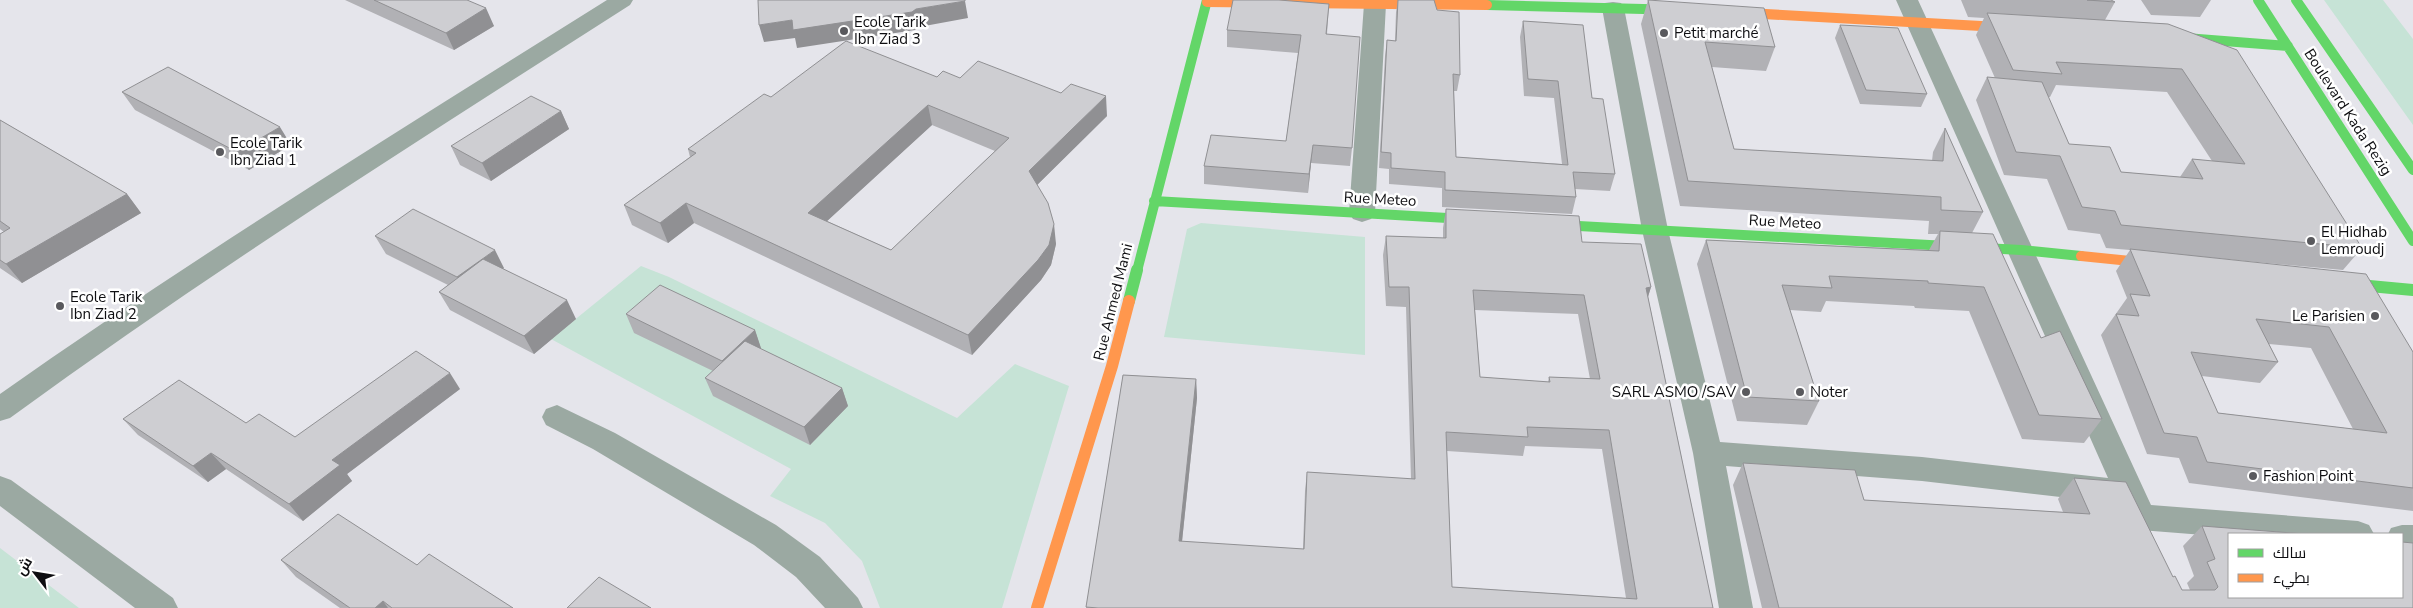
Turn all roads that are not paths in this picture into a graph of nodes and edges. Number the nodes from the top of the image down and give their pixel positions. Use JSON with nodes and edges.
{"nodes":[{"id":1,"x":622,"y":0,"type":"edge"},
{"id":2,"x":2258,"y":0,"type":"edge"},
{"id":3,"x":2296,"y":0,"type":"edge"},
{"id":4,"x":1207,"y":1,"type":"edge"},
{"id":5,"x":1484,"y":2,"type":"edge"},
{"id":6,"x":1375,"y":4,"type":"junction"},
{"id":7,"x":1613,"y":8,"type":"junction"},
{"id":8,"x":1692,"y":11,"type":"edge"},
{"id":9,"x":1712,"y":11,"type":"edge"},
{"id":10,"x":1912,"y":11,"type":"edge"},
{"id":11,"x":2025,"y":28,"type":"edge"},
{"id":12,"x":2164,"y":37,"type":"edge"},
{"id":13,"x":2288,"y":46,"type":"junction"},
{"id":14,"x":2413,"y":170,"type":"edge"},
{"id":15,"x":1154,"y":201,"type":"junction"},
{"id":16,"x":1362,"y":213,"type":"junction"},
{"id":17,"x":1498,"y":221,"type":"edge"},
{"id":18,"x":1528,"y":223,"type":"edge"},
{"id":19,"x":1655,"y":230,"type":"junction"},
{"id":20,"x":2413,"y":240,"type":"edge"},
{"id":21,"x":2021,"y":250,"type":"junction"},
{"id":22,"x":2170,"y":266,"type":"edge"},
{"id":23,"x":2330,"y":282,"type":"edge"},
{"id":24,"x":2413,"y":290,"type":"edge"},
{"id":25,"x":0,"y":410,"type":"edge"},
{"id":26,"x":557,"y":417,"type":"dead end"},
{"id":27,"x":1708,"y":453,"type":"junction"},
{"id":28,"x":0,"y":489,"type":"edge"},
{"id":29,"x":2140,"y":517,"type":"junction"},
{"id":30,"x":2345,"y":533,"type":"edge"},
{"id":31,"x":161,"y":608,"type":"edge"},
{"id":32,"x":846,"y":608,"type":"edge"},
{"id":33,"x":1038,"y":608,"type":"edge"},
{"id":34,"x":1736,"y":608,"type":"edge"}],
"edges":[{"from":1,"to":25,"type":"street"},
{"from":2,"to":13,"type":"street","name":"Boulevard Kada Rezig"},
{"from":3,"to":14,"type":"street","name":"Boulevard Kada Rezig"},
{"from":4,"to":6,"type":"street"},
{"from":4,"to":15,"type":"street","name":"Rue Ahmed Mami"},
{"from":5,"to":6,"type":"street"},
{"from":5,"to":7,"type":"street"},
{"from":6,"to":16,"type":"street"},
{"from":7,"to":8,"type":"street"},
{"from":7,"to":19,"type":"street"},
{"from":9,"to":10,"type":"street"},
{"from":10,"to":11,"type":"street"},
{"from":10,"to":21,"type":"street"},
{"from":12,"to":13,"type":"street"},
{"from":13,"to":20,"type":"street","name":"Boulevard Kada Rezig"},
{"from":15,"to":16,"type":"street","name":"Rue Meteo"},
{"from":15,"to":33,"type":"street","name":"Rue Ahmed Mami"},
{"from":16,"to":17,"type":"street","name":"Rue Meteo"},
{"from":18,"to":19,"type":"street","name":"Rue Meteo"},
{"from":19,"to":21,"type":"street","name":"Rue Meteo"},
{"from":19,"to":27,"type":"street"},
{"from":21,"to":22,"type":"street","name":"Rue Meteo"},
{"from":21,"to":29,"type":"street"},
{"from":23,"to":24,"type":"street"},
{"from":26,"to":32,"type":"street"},
{"from":27,"to":29,"type":"street"},
{"from":27,"to":34,"type":"street"},
{"from":28,"to":31,"type":"street"},
{"from":29,"to":30,"type":"street"}]}
